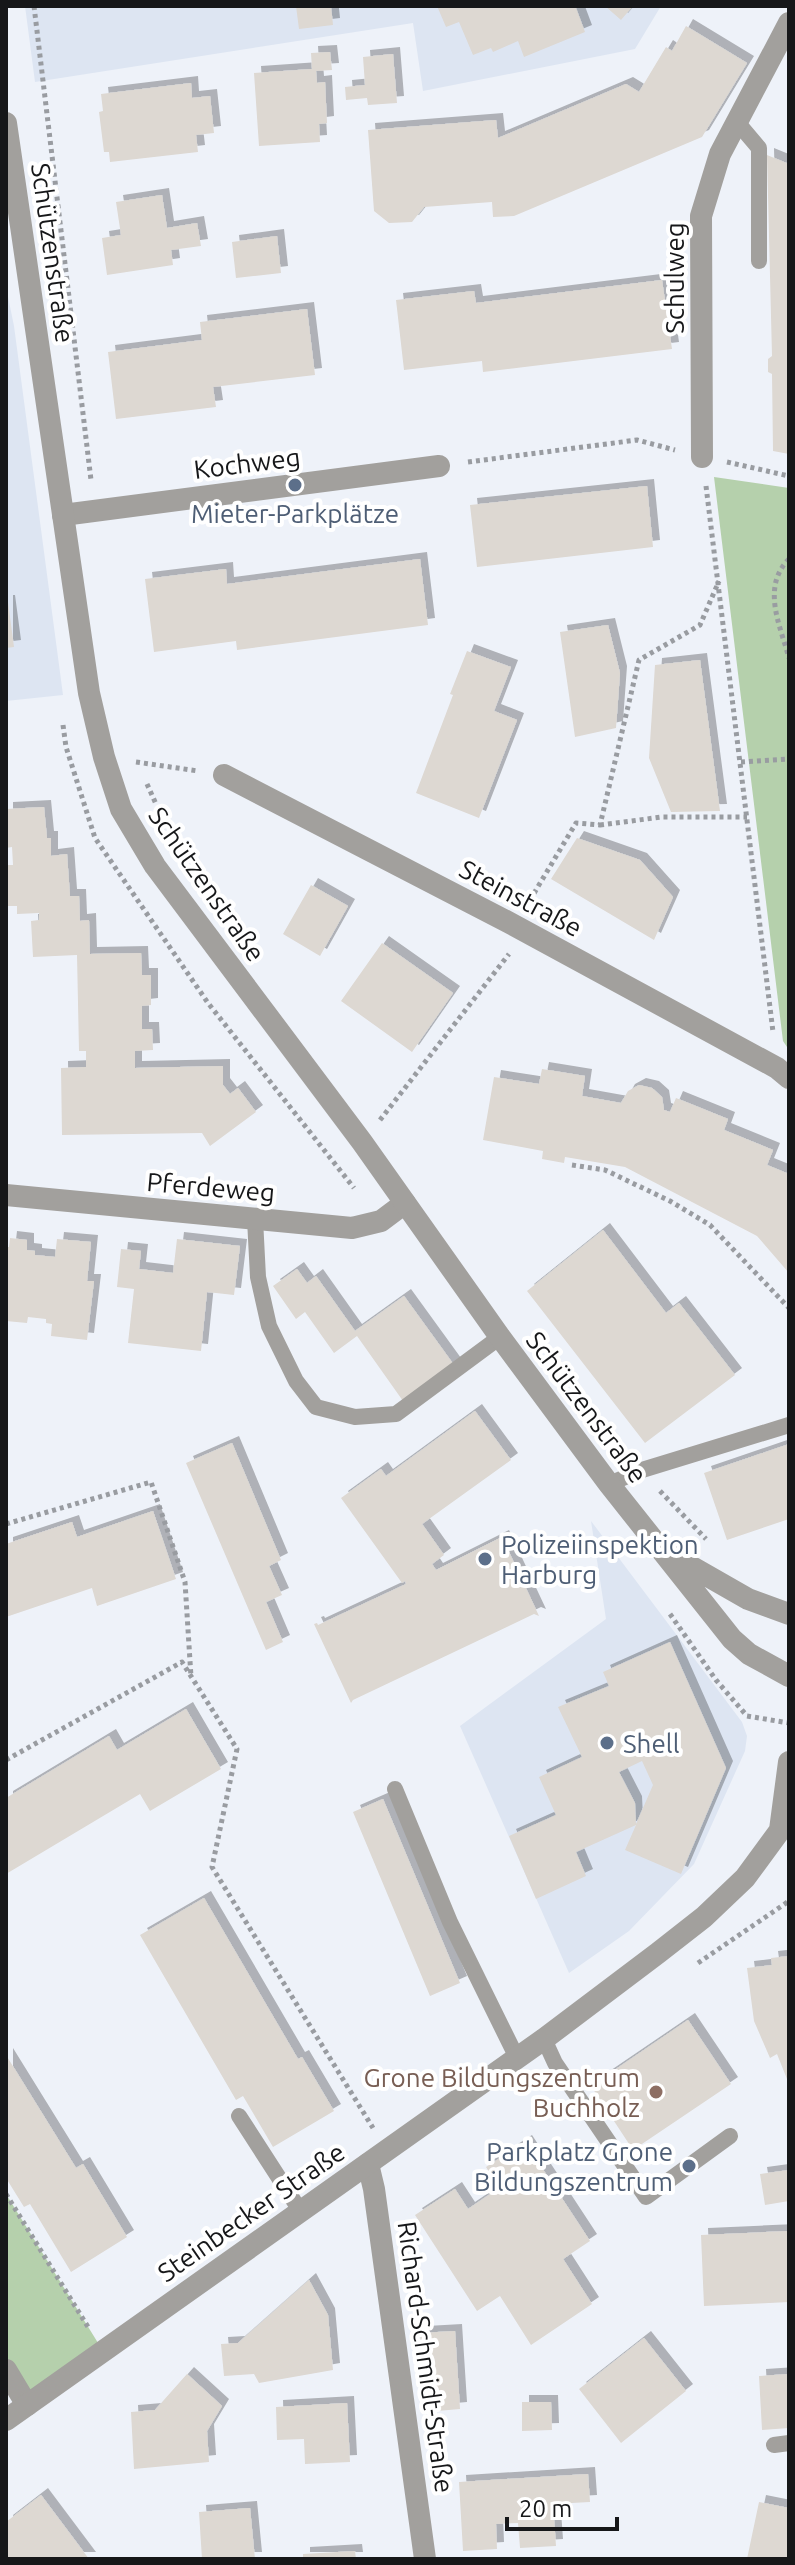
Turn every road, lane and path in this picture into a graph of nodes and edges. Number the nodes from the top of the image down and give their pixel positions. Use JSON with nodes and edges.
{"nodes":[{"id":1,"x":789,"y":23,"type":"edge"},
{"id":2,"x":737,"y":122,"type":"junction"},
{"id":3,"x":6,"y":123,"type":"edge"},
{"id":4,"x":759,"y":261,"type":"dead end"},
{"id":5,"x":702,"y":457,"type":"junction"},
{"id":6,"x":439,"y":466,"type":"joint"},
{"id":7,"x":789,"y":476,"type":"edge"},
{"id":8,"x":63,"y":515,"type":"junction"},
{"id":9,"x":789,"y":559,"type":"edge"},
{"id":10,"x":719,"y":581,"type":"junction"},
{"id":11,"x":789,"y":658,"type":"edge"},
{"id":12,"x":104,"y":757,"type":"junction"},
{"id":13,"x":789,"y":759,"type":"edge"},
{"id":14,"x":741,"y":762,"type":"junction"},
{"id":15,"x":224,"y":775,"type":"joint"},
{"id":16,"x":747,"y":817,"type":"junction"},
{"id":17,"x":600,"y":825,"type":"junction"},
{"id":18,"x":526,"y":932,"type":"junction"},
{"id":19,"x":783,"y":1073,"type":"edge"},
{"id":20,"x":362,"y":1142,"type":"junction"},
{"id":21,"x":572,"y":1165,"type":"dead end"},
{"id":22,"x":6,"y":1195,"type":"edge"},
{"id":23,"x":405,"y":1203,"type":"junction"},
{"id":24,"x":255,"y":1219,"type":"junction"},
{"id":25,"x":789,"y":1308,"type":"edge"},
{"id":26,"x":500,"y":1337,"type":"junction"},
{"id":27,"x":789,"y":1425,"type":"edge"},
{"id":28,"x":642,"y":1470,"type":"junction"},
{"id":29,"x":609,"y":1484,"type":"junction"},
{"id":30,"x":6,"y":1524,"type":"edge"},
{"id":31,"x":707,"y":1540,"type":"dead end"},
{"id":32,"x":663,"y":1551,"type":"junction"},
{"id":33,"x":666,"y":1607,"type":"dead end"},
{"id":34,"x":789,"y":1614,"type":"edge"},
{"id":35,"x":789,"y":1676,"type":"edge"},
{"id":36,"x":191,"y":1678,"type":"junction"},
{"id":37,"x":789,"y":1723,"type":"edge"},
{"id":38,"x":6,"y":1760,"type":"edge"},
{"id":39,"x":789,"y":1762,"type":"edge"},
{"id":40,"x":395,"y":1789,"type":"dead end"},
{"id":41,"x":786,"y":1829,"type":"edge"},
{"id":42,"x":544,"y":2039,"type":"junction"},
{"id":43,"x":517,"y":2058,"type":"junction"},
{"id":44,"x":239,"y":2116,"type":"dead end"},
{"id":45,"x":730,"y":2136,"type":"dead end"},
{"id":46,"x":387,"y":2151,"type":"junction"},
{"id":47,"x":368,"y":2164,"type":"junction"},
{"id":48,"x":6,"y":2194,"type":"edge"},
{"id":49,"x":301,"y":2212,"type":"junction"},
{"id":50,"x":103,"y":2351,"type":"junction"},
{"id":51,"x":6,"y":2370,"type":"edge"},
{"id":52,"x":27,"y":2405,"type":"junction"},
{"id":53,"x":6,"y":2420,"type":"edge"},
{"id":54,"x":425,"y":2559,"type":"edge"}],
"edges":[{"from":1,"to":2,"type":"street","name":"Schulweg"},
{"from":2,"to":4,"type":"lane"},
{"from":2,"to":5,"type":"street","name":"Schulweg"},
{"from":3,"to":8,"type":"street","name":"Schützenstraße"},
{"from":5,"to":6,"type":"path"},
{"from":5,"to":7,"type":"path"},
{"from":5,"to":10,"type":"path"},
{"from":6,"to":8,"type":"street","name":"Kochweg"},
{"from":8,"to":12,"type":"street","name":"Schützenstraße"},
{"from":9,"to":11,"type":"path"},
{"from":10,"to":14,"type":"path"},
{"from":10,"to":17,"type":"path"},
{"from":12,"to":15,"type":"path"},
{"from":12,"to":20,"type":"street","name":"Schützenstraße"},
{"from":13,"to":14,"type":"path"},
{"from":14,"to":16,"type":"path"},
{"from":15,"to":18,"type":"street","name":"Steinstraße"},
{"from":16,"to":17,"type":"path"},
{"from":16,"to":19,"type":"path"},
{"from":17,"to":18,"type":"path"},
{"from":18,"to":19,"type":"street","name":"Steinstraße"},
{"from":18,"to":20,"type":"path"},
{"from":20,"to":23,"type":"street","name":"Schützenstraße"},
{"from":21,"to":25,"type":"path"},
{"from":22,"to":24,"type":"street","name":"Pferdeweg"},
{"from":23,"to":24,"type":"street","name":"Pferdeweg"},
{"from":23,"to":26,"type":"street","name":"Schützenstraße"},
{"from":24,"to":26,"type":"lane"},
{"from":26,"to":29,"type":"street","name":"Schützenstraße"},
{"from":27,"to":28,"type":"lane"},
{"from":28,"to":29,"type":"lane"},
{"from":28,"to":31,"type":"path"},
{"from":29,"to":32,"type":"street","name":"Schützenstraße"},
{"from":30,"to":36,"type":"path"},
{"from":32,"to":34,"type":"street","name":"Schützenstraße"},
{"from":32,"to":35,"type":"street","name":"Schützenstraße"},
{"from":33,"to":37,"type":"path"},
{"from":36,"to":38,"type":"path"},
{"from":36,"to":46,"type":"path"},
{"from":39,"to":41,"type":"street","name":"Steinbecker Straße"},
{"from":40,"to":43,"type":"lane"},
{"from":41,"to":42,"type":"street","name":"Steinbecker Straße"},
{"from":42,"to":43,"type":"street","name":"Steinbecker Straße"},
{"from":42,"to":45,"type":"lane"},
{"from":43,"to":46,"type":"street","name":"Steinbecker Straße"},
{"from":44,"to":49,"type":"lane"},
{"from":46,"to":47,"type":"street","name":"Steinbecker Straße"},
{"from":47,"to":49,"type":"street","name":"Steinbecker Straße"},
{"from":47,"to":54,"type":"street","name":"Richard-Schmidt-Straße"},
{"from":48,"to":50,"type":"path"},
{"from":49,"to":50,"type":"street","name":"Steinbecker Straße"},
{"from":50,"to":52,"type":"street","name":"Steinbecker Straße"},
{"from":51,"to":52,"type":"street"},
{"from":52,"to":53,"type":"street","name":"Steinbecker Straße"}]}
